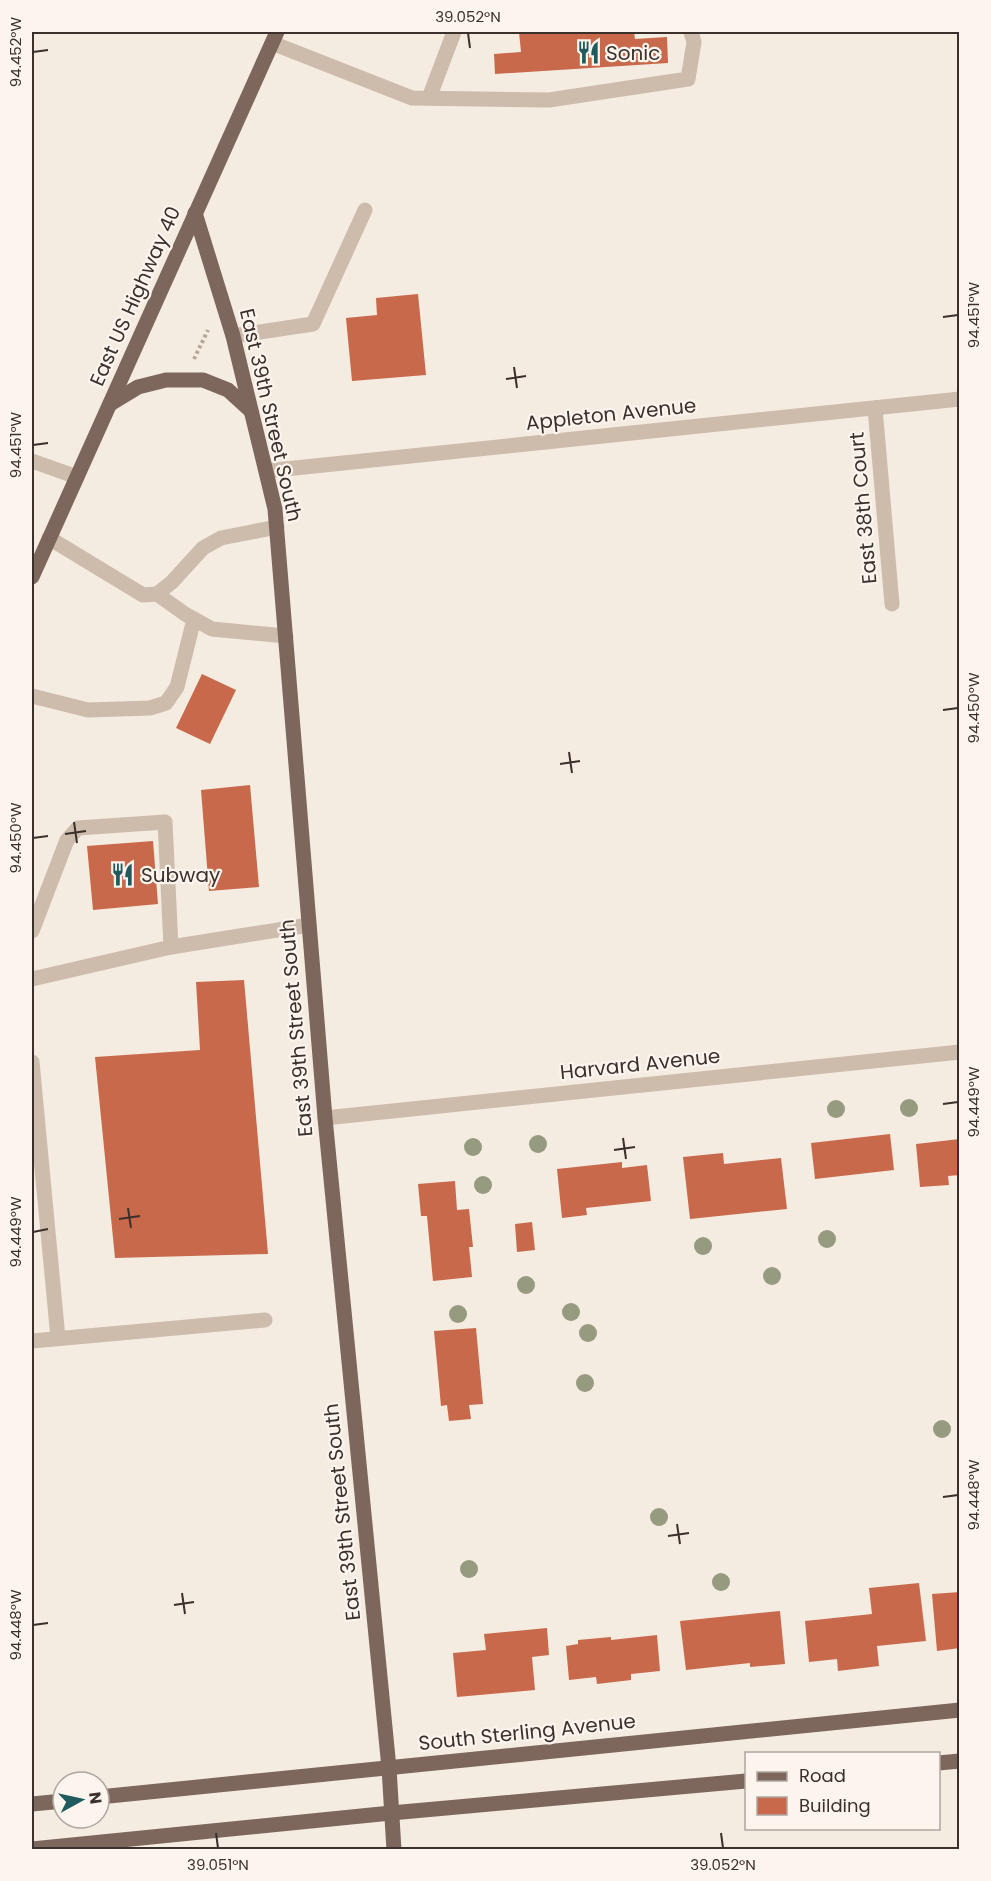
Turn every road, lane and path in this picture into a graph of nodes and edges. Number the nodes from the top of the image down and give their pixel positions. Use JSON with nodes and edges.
{"nodes":[{"id":1,"x":454,"y":32,"type":"edge"},
{"id":2,"x":691,"y":32,"type":"edge"},
{"id":3,"x":274,"y":37,"type":"edge"},
{"id":4,"x":429,"y":98,"type":"junction"},
{"id":5,"x":365,"y":210,"type":"dead end"},
{"id":6,"x":195,"y":213,"type":"junction"},
{"id":7,"x":210,"y":324,"type":"dead end"},
{"id":8,"x":233,"y":336,"type":"junction"},
{"id":9,"x":191,"y":365,"type":"dead end"},
{"id":10,"x":960,"y":399,"type":"edge"},
{"id":11,"x":110,"y":404,"type":"junction"},
{"id":12,"x":875,"y":408,"type":"junction"},
{"id":13,"x":251,"y":411,"type":"junction"},
{"id":14,"x":32,"y":461,"type":"edge"},
{"id":15,"x":266,"y":471,"type":"junction"},
{"id":16,"x":77,"y":477,"type":"junction"},
{"id":17,"x":277,"y":527,"type":"junction"},
{"id":18,"x":49,"y":537,"type":"junction"},
{"id":19,"x":32,"y":577,"type":"edge"},
{"id":20,"x":157,"y":594,"type":"junction"},
{"id":21,"x":892,"y":604,"type":"dead end"},
{"id":22,"x":194,"y":619,"type":"junction"},
{"id":23,"x":286,"y":636,"type":"junction"},
{"id":24,"x":32,"y":696,"type":"edge"},
{"id":25,"x":309,"y":925,"type":"junction"},
{"id":26,"x":32,"y":931,"type":"edge"},
{"id":27,"x":171,"y":947,"type":"junction"},
{"id":28,"x":32,"y":979,"type":"edge"},
{"id":29,"x":960,"y":1052,"type":"edge"},
{"id":30,"x":32,"y":1062,"type":"edge"},
{"id":31,"x":324,"y":1118,"type":"junction"},
{"id":32,"x":265,"y":1320,"type":"dead end"},
{"id":33,"x":58,"y":1338,"type":"junction"},
{"id":34,"x":32,"y":1341,"type":"edge"},
{"id":35,"x":960,"y":1710,"type":"edge"},
{"id":36,"x":960,"y":1761,"type":"edge"},
{"id":37,"x":940,"y":1763,"type":"edge"},
{"id":38,"x":388,"y":1768,"type":"junction"},
{"id":39,"x":745,"y":1781,"type":"edge"},
{"id":40,"x":111,"y":1796,"type":"edge"},
{"id":41,"x":51,"y":1802,"type":"edge"},
{"id":42,"x":32,"y":1804,"type":"edge"},
{"id":43,"x":391,"y":1813,"type":"junction"},
{"id":44,"x":32,"y":1849,"type":"edge"},
{"id":45,"x":394,"y":1850,"type":"edge"}],
"edges":[{"from":1,"to":4,"type":"street"},
{"from":2,"to":4,"type":"street"},
{"from":3,"to":4,"type":"street"},
{"from":3,"to":6,"type":"main road","name":"East US Highway 40"},
{"from":5,"to":8,"type":"street"},
{"from":6,"to":8,"type":"main road","name":"East 39th Street South"},
{"from":6,"to":11,"type":"main road","name":"East US Highway 40"},
{"from":7,"to":9,"type":"path"},
{"from":8,"to":13,"type":"main road","name":"East 39th Street South"},
{"from":10,"to":12,"type":"street","name":"Appleton Avenue"},
{"from":11,"to":13,"type":"main road"},
{"from":11,"to":16,"type":"main road","name":"East US Highway 40"},
{"from":12,"to":15,"type":"street","name":"Appleton Avenue"},
{"from":12,"to":21,"type":"street","name":"East 38th Court"},
{"from":13,"to":15,"type":"main road","name":"East 39th Street South"},
{"from":14,"to":16,"type":"street"},
{"from":15,"to":17,"type":"main road","name":"East 39th Street South"},
{"from":16,"to":18,"type":"main road","name":"East US Highway 40"},
{"from":17,"to":20,"type":"street"},
{"from":17,"to":23,"type":"main road","name":"East 39th Street South"},
{"from":18,"to":19,"type":"main road","name":"East US Highway 40"},
{"from":18,"to":20,"type":"street"},
{"from":20,"to":22,"type":"street"},
{"from":22,"to":23,"type":"street"},
{"from":22,"to":24,"type":"street"},
{"from":23,"to":25,"type":"main road","name":"East 39th Street South"},
{"from":25,"to":27,"type":"street"},
{"from":25,"to":31,"type":"main road","name":"East 39th Street South"},
{"from":26,"to":27,"type":"street"},
{"from":27,"to":28,"type":"street"},
{"from":29,"to":31,"type":"street","name":"Harvard Avenue"},
{"from":30,"to":33,"type":"street"},
{"from":31,"to":38,"type":"main road","name":"East 39th Street South"},
{"from":32,"to":33,"type":"street"},
{"from":33,"to":34,"type":"street"},
{"from":35,"to":38,"type":"main road","name":"South Sterling Avenue"},
{"from":36,"to":37,"type":"main road"},
{"from":38,"to":40,"type":"main road","name":"South Sterling Avenue"},
{"from":38,"to":43,"type":"main road","name":"East 39th Street South"},
{"from":39,"to":43,"type":"main road"},
{"from":41,"to":42,"type":"main road"},
{"from":43,"to":44,"type":"main road"},
{"from":43,"to":45,"type":"main road","name":"East 39th Street South"}]}
